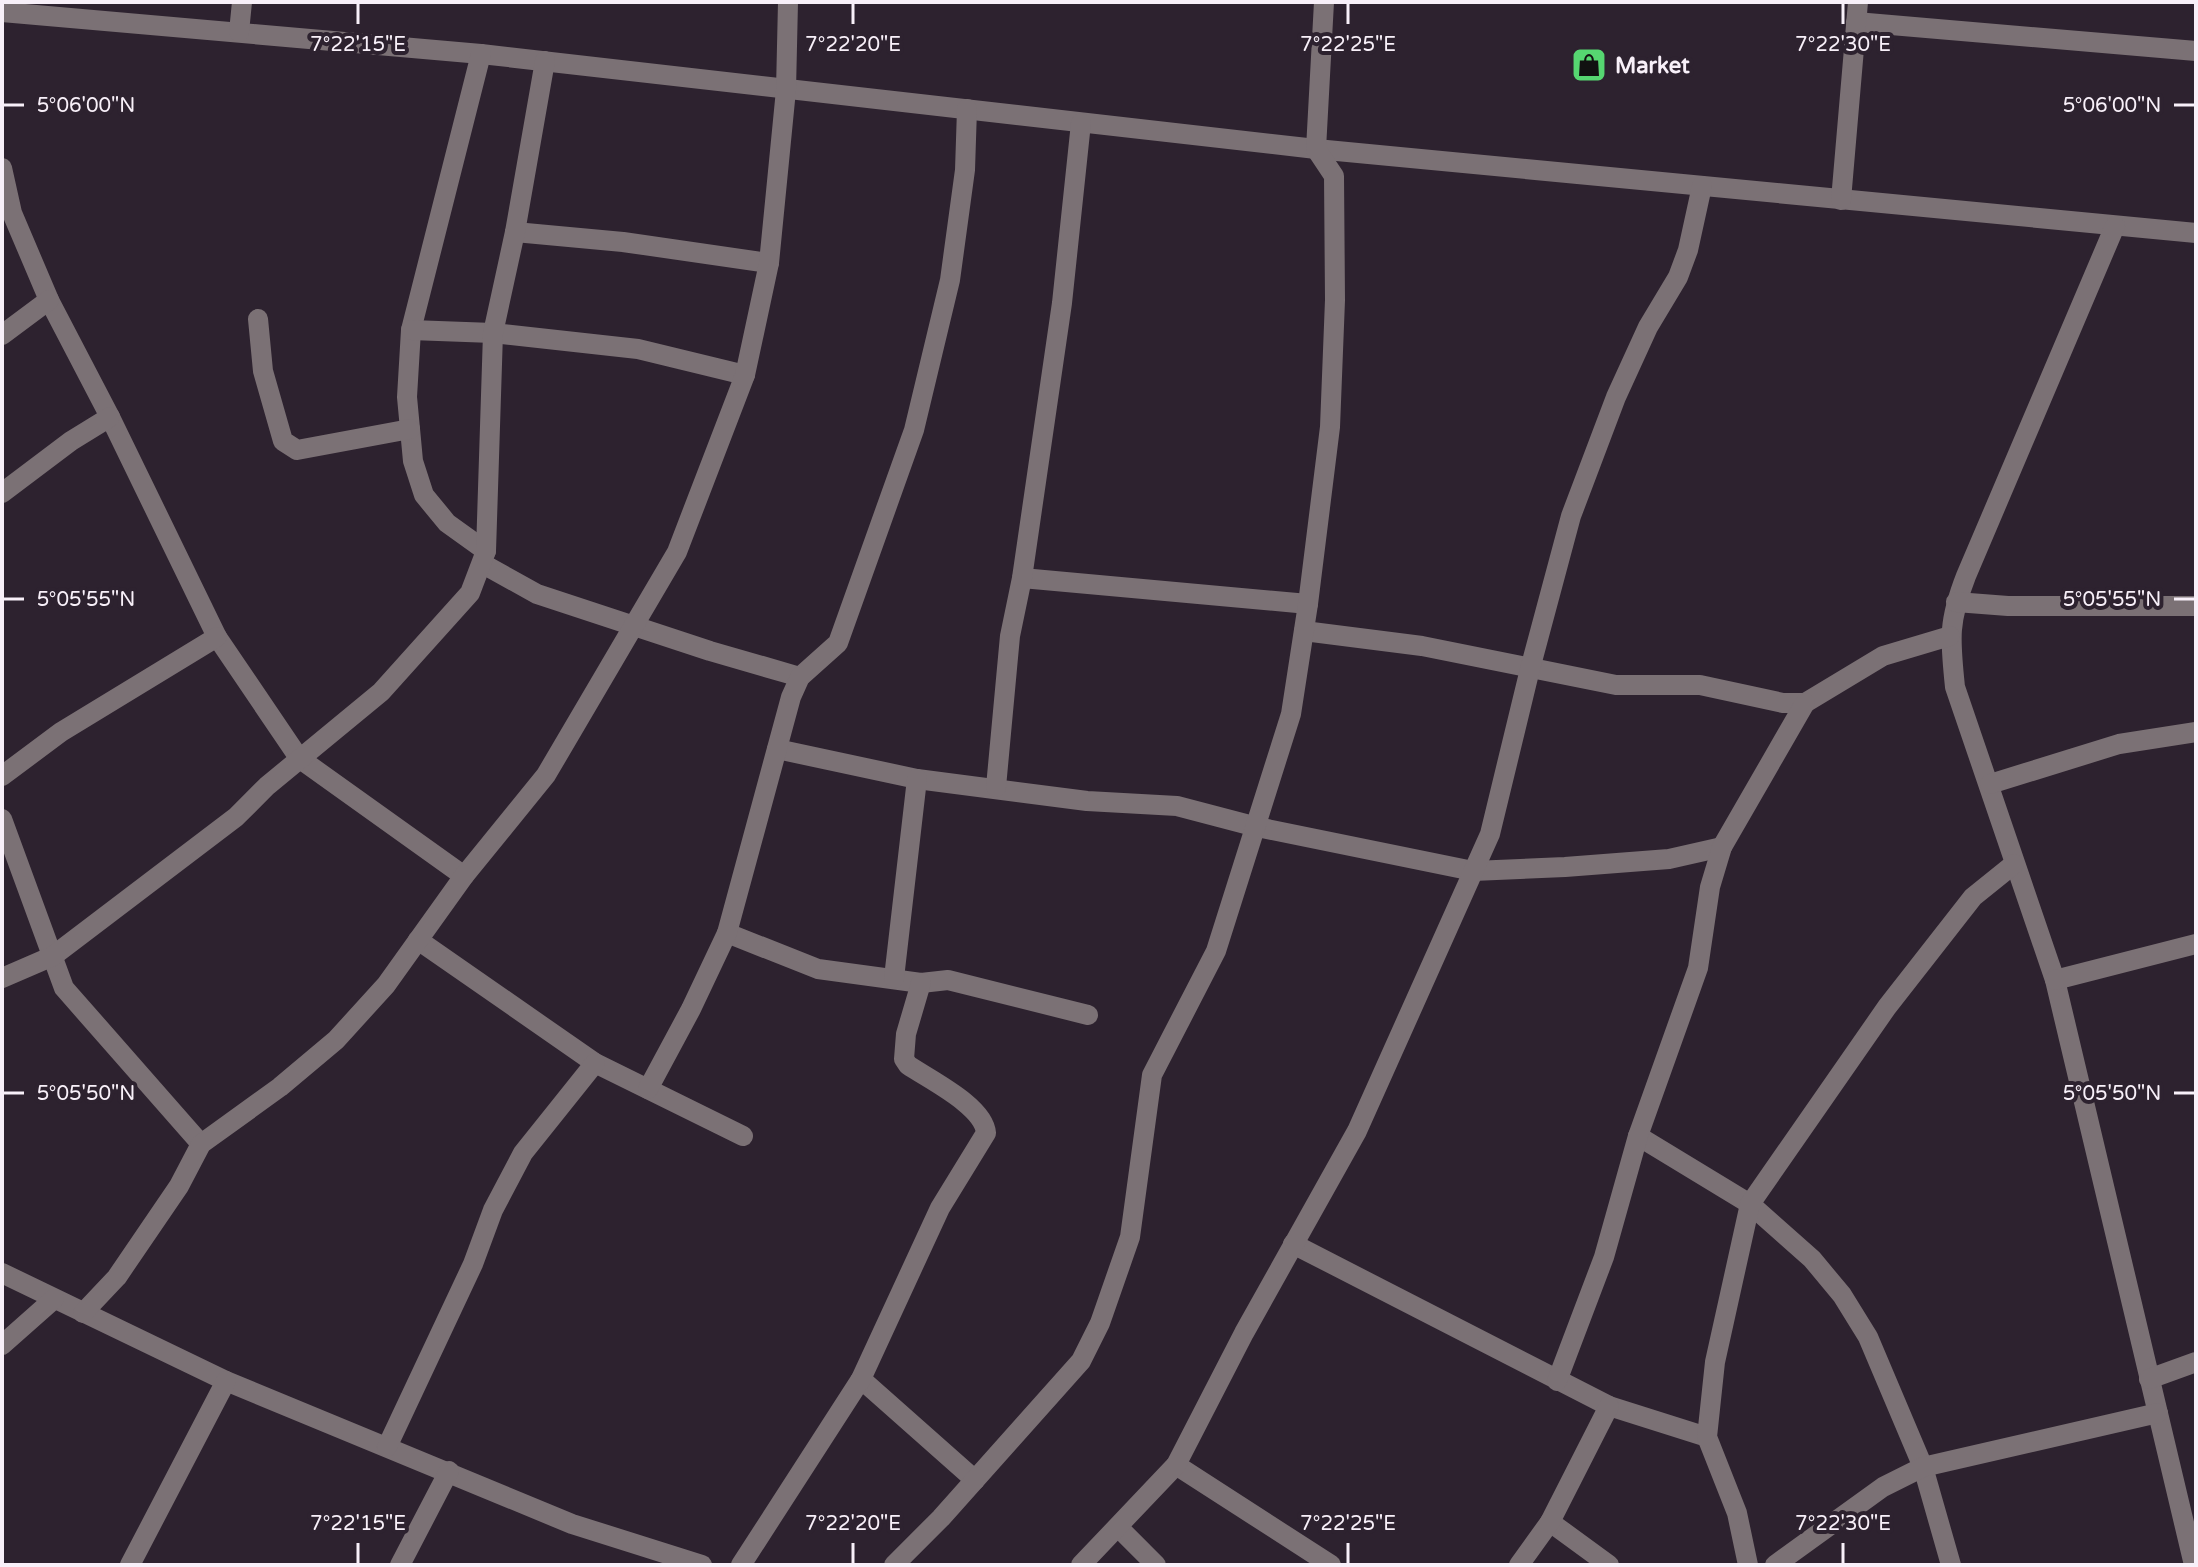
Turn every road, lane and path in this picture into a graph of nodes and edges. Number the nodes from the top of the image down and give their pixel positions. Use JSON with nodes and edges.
{"nodes":[{"id":1,"x":242,"y":2,"type":"edge"},
{"id":2,"x":788,"y":2,"type":"edge"},
{"id":3,"x":1324,"y":2,"type":"edge"},
{"id":4,"x":2,"y":12,"type":"edge"},
{"id":5,"x":1857,"y":12,"type":"edge"},
{"id":6,"x":239,"y":32,"type":"junction"},
{"id":7,"x":2196,"y":51,"type":"edge"},
{"id":8,"x":481,"y":54,"type":"junction"},
{"id":9,"x":545,"y":61,"type":"junction"},
{"id":10,"x":786,"y":90,"type":"junction"},
{"id":11,"x":967,"y":109,"type":"junction"},
{"id":12,"x":1081,"y":123,"type":"junction"},
{"id":13,"x":1316,"y":149,"type":"junction"},
{"id":14,"x":2,"y":168,"type":"edge"},
{"id":15,"x":1702,"y":186,"type":"junction"},
{"id":16,"x":1841,"y":200,"type":"junction"},
{"id":17,"x":2115,"y":226,"type":"junction"},
{"id":18,"x":515,"y":232,"type":"junction"},
{"id":19,"x":2196,"y":233,"type":"edge"},
{"id":20,"x":769,"y":263,"type":"junction"},
{"id":21,"x":49,"y":300,"type":"junction"},
{"id":22,"x":258,"y":319,"type":"dead end"},
{"id":23,"x":411,"y":330,"type":"junction"},
{"id":24,"x":493,"y":333,"type":"junction"},
{"id":25,"x":2,"y":335,"type":"edge"},
{"id":26,"x":745,"y":375,"type":"junction"},
{"id":27,"x":110,"y":417,"type":"junction"},
{"id":28,"x":410,"y":429,"type":"junction"},
{"id":29,"x":2,"y":493,"type":"edge"},
{"id":30,"x":484,"y":558,"type":"junction"},
{"id":31,"x":1022,"y":578,"type":"junction"},
{"id":32,"x":1956,"y":602,"type":"junction"},
{"id":33,"x":1308,"y":604,"type":"junction"},
{"id":34,"x":2196,"y":606,"type":"edge"},
{"id":35,"x":632,"y":625,"type":"junction"},
{"id":36,"x":1304,"y":631,"type":"junction"},
{"id":37,"x":1950,"y":636,"type":"junction"},
{"id":38,"x":217,"y":637,"type":"junction"},
{"id":39,"x":1530,"y":669,"type":"junction"},
{"id":40,"x":800,"y":677,"type":"junction"},
{"id":41,"x":1805,"y":703,"type":"junction"},
{"id":42,"x":2196,"y":732,"type":"edge"},
{"id":43,"x":777,"y":749,"type":"junction"},
{"id":44,"x":299,"y":758,"type":"junction"},
{"id":45,"x":2,"y":776,"type":"edge"},
{"id":46,"x":917,"y":779,"type":"junction"},
{"id":47,"x":1990,"y":784,"type":"junction"},
{"id":48,"x":996,"y":787,"type":"junction"},
{"id":49,"x":2,"y":819,"type":"edge"},
{"id":50,"x":1257,"y":827,"type":"junction"},
{"id":51,"x":1722,"y":847,"type":"junction"},
{"id":52,"x":2014,"y":864,"type":"junction"},
{"id":53,"x":1473,"y":871,"type":"junction"},
{"id":54,"x":464,"y":876,"type":"junction"},
{"id":55,"x":727,"y":933,"type":"junction"},
{"id":56,"x":418,"y":940,"type":"junction"},
{"id":57,"x":2196,"y":944,"type":"edge"},
{"id":58,"x":53,"y":956,"type":"junction"},
{"id":59,"x":2,"y":978,"type":"edge"},
{"id":60,"x":894,"y":978,"type":"junction"},
{"id":61,"x":2055,"y":980,"type":"junction"},
{"id":62,"x":921,"y":983,"type":"junction"},
{"id":63,"x":1088,"y":1015,"type":"dead end"},
{"id":64,"x":595,"y":1063,"type":"junction"},
{"id":65,"x":648,"y":1089,"type":"junction"},
{"id":66,"x":743,"y":1136,"type":"dead end"},
{"id":67,"x":1638,"y":1136,"type":"junction"},
{"id":68,"x":201,"y":1144,"type":"junction"},
{"id":69,"x":1750,"y":1204,"type":"junction"},
{"id":70,"x":1293,"y":1244,"type":"junction"},
{"id":71,"x":2,"y":1273,"type":"edge"},
{"id":72,"x":54,"y":1299,"type":"junction"},
{"id":73,"x":83,"y":1313,"type":"junction"},
{"id":74,"x":2,"y":1345,"type":"edge"},
{"id":75,"x":2196,"y":1362,"type":"edge"},
{"id":76,"x":861,"y":1379,"type":"junction"},
{"id":77,"x":2149,"y":1379,"type":"junction"},
{"id":78,"x":226,"y":1381,"type":"junction"},
{"id":79,"x":1557,"y":1381,"type":"junction"},
{"id":80,"x":1609,"y":1406,"type":"junction"},
{"id":81,"x":2158,"y":1413,"type":"junction"},
{"id":82,"x":1707,"y":1437,"type":"junction"},
{"id":83,"x":387,"y":1447,"type":"junction"},
{"id":84,"x":1176,"y":1465,"type":"junction"},
{"id":85,"x":1923,"y":1467,"type":"junction"},
{"id":86,"x":449,"y":1471,"type":"junction"},
{"id":87,"x":975,"y":1480,"type":"junction"},
{"id":88,"x":1550,"y":1522,"type":"junction"},
{"id":89,"x":1118,"y":1527,"type":"junction"},
{"id":90,"x":130,"y":1565,"type":"edge"},
{"id":91,"x":400,"y":1565,"type":"edge"},
{"id":92,"x":702,"y":1565,"type":"edge"},
{"id":93,"x":741,"y":1565,"type":"edge"},
{"id":94,"x":894,"y":1565,"type":"edge"},
{"id":95,"x":1081,"y":1565,"type":"edge"},
{"id":96,"x":1156,"y":1565,"type":"edge"},
{"id":97,"x":1331,"y":1565,"type":"edge"},
{"id":98,"x":1519,"y":1565,"type":"edge"},
{"id":99,"x":1609,"y":1565,"type":"edge"},
{"id":100,"x":1748,"y":1565,"type":"edge"},
{"id":101,"x":1775,"y":1565,"type":"edge"},
{"id":102,"x":1951,"y":1565,"type":"edge"},
{"id":103,"x":2194,"y":1565,"type":"edge"}],
"edges":[{"from":1,"to":6,"type":"street"},
{"from":2,"to":10,"type":"street"},
{"from":3,"to":13,"type":"street"},
{"from":4,"to":6,"type":"street"},
{"from":5,"to":7,"type":"street"},
{"from":5,"to":16,"type":"street"},
{"from":6,"to":8,"type":"street"},
{"from":8,"to":9,"type":"street"},
{"from":8,"to":23,"type":"street"},
{"from":9,"to":10,"type":"street"},
{"from":9,"to":18,"type":"street"},
{"from":10,"to":11,"type":"street"},
{"from":10,"to":20,"type":"street"},
{"from":11,"to":12,"type":"street"},
{"from":11,"to":40,"type":"street"},
{"from":12,"to":13,"type":"street"},
{"from":12,"to":31,"type":"street"},
{"from":13,"to":15,"type":"street"},
{"from":13,"to":33,"type":"street"},
{"from":14,"to":21,"type":"street"},
{"from":15,"to":16,"type":"street"},
{"from":15,"to":39,"type":"street"},
{"from":16,"to":17,"type":"street"},
{"from":17,"to":19,"type":"street"},
{"from":17,"to":32,"type":"street"},
{"from":18,"to":20,"type":"street"},
{"from":18,"to":24,"type":"street"},
{"from":20,"to":26,"type":"street"},
{"from":21,"to":25,"type":"street"},
{"from":21,"to":27,"type":"street"},
{"from":22,"to":28,"type":"street"},
{"from":23,"to":24,"type":"street"},
{"from":23,"to":28,"type":"street"},
{"from":24,"to":26,"type":"street"},
{"from":24,"to":30,"type":"street"},
{"from":26,"to":35,"type":"street"},
{"from":27,"to":29,"type":"street"},
{"from":27,"to":38,"type":"street"},
{"from":28,"to":30,"type":"street"},
{"from":30,"to":35,"type":"street"},
{"from":30,"to":44,"type":"street"},
{"from":31,"to":33,"type":"street"},
{"from":31,"to":48,"type":"street"},
{"from":32,"to":34,"type":"street"},
{"from":32,"to":37,"type":"street"},
{"from":33,"to":36,"type":"street"},
{"from":35,"to":40,"type":"street"},
{"from":35,"to":54,"type":"street"},
{"from":36,"to":39,"type":"street"},
{"from":36,"to":50,"type":"street"},
{"from":37,"to":41,"type":"street"},
{"from":37,"to":47,"type":"street"},
{"from":38,"to":44,"type":"street"},
{"from":38,"to":45,"type":"street"},
{"from":39,"to":41,"type":"street"},
{"from":39,"to":53,"type":"street"},
{"from":40,"to":43,"type":"street"},
{"from":41,"to":51,"type":"street"},
{"from":42,"to":47,"type":"street"},
{"from":43,"to":46,"type":"street"},
{"from":43,"to":55,"type":"street"},
{"from":44,"to":54,"type":"street"},
{"from":44,"to":58,"type":"street"},
{"from":46,"to":48,"type":"street"},
{"from":46,"to":60,"type":"street"},
{"from":47,"to":52,"type":"street"},
{"from":48,"to":50,"type":"street"},
{"from":49,"to":58,"type":"street"},
{"from":50,"to":53,"type":"street"},
{"from":50,"to":87,"type":"street"},
{"from":51,"to":53,"type":"street"},
{"from":51,"to":67,"type":"street"},
{"from":52,"to":61,"type":"street"},
{"from":52,"to":69,"type":"street"},
{"from":53,"to":70,"type":"street"},
{"from":54,"to":56,"type":"street"},
{"from":55,"to":60,"type":"street"},
{"from":55,"to":65,"type":"street"},
{"from":56,"to":64,"type":"street"},
{"from":56,"to":68,"type":"street"},
{"from":57,"to":61,"type":"street"},
{"from":58,"to":59,"type":"street"},
{"from":58,"to":68,"type":"street"},
{"from":60,"to":62,"type":"street"},
{"from":61,"to":77,"type":"street"},
{"from":62,"to":63,"type":"street"},
{"from":62,"to":76,"type":"street"},
{"from":64,"to":65,"type":"street"},
{"from":64,"to":83,"type":"street"},
{"from":65,"to":66,"type":"street"},
{"from":67,"to":69,"type":"street"},
{"from":67,"to":79,"type":"street"},
{"from":68,"to":73,"type":"street"},
{"from":69,"to":82,"type":"street"},
{"from":69,"to":85,"type":"street"},
{"from":70,"to":79,"type":"street"},
{"from":70,"to":84,"type":"street"},
{"from":71,"to":72,"type":"street"},
{"from":72,"to":73,"type":"street"},
{"from":72,"to":74,"type":"street"},
{"from":73,"to":78,"type":"street"},
{"from":75,"to":77,"type":"street"},
{"from":76,"to":87,"type":"street"},
{"from":76,"to":93,"type":"street"},
{"from":77,"to":81,"type":"street"},
{"from":78,"to":83,"type":"street"},
{"from":78,"to":90,"type":"street"},
{"from":79,"to":80,"type":"street"},
{"from":80,"to":82,"type":"street"},
{"from":80,"to":88,"type":"street"},
{"from":81,"to":85,"type":"street"},
{"from":81,"to":103,"type":"street"},
{"from":82,"to":100,"type":"street"},
{"from":83,"to":86,"type":"street"},
{"from":84,"to":89,"type":"street"},
{"from":84,"to":97,"type":"street"},
{"from":85,"to":101,"type":"street"},
{"from":85,"to":102,"type":"street"},
{"from":86,"to":91,"type":"street"},
{"from":86,"to":92,"type":"street"},
{"from":87,"to":94,"type":"street"},
{"from":88,"to":98,"type":"street"},
{"from":88,"to":99,"type":"street"},
{"from":89,"to":95,"type":"street"},
{"from":89,"to":96,"type":"street"}]}
